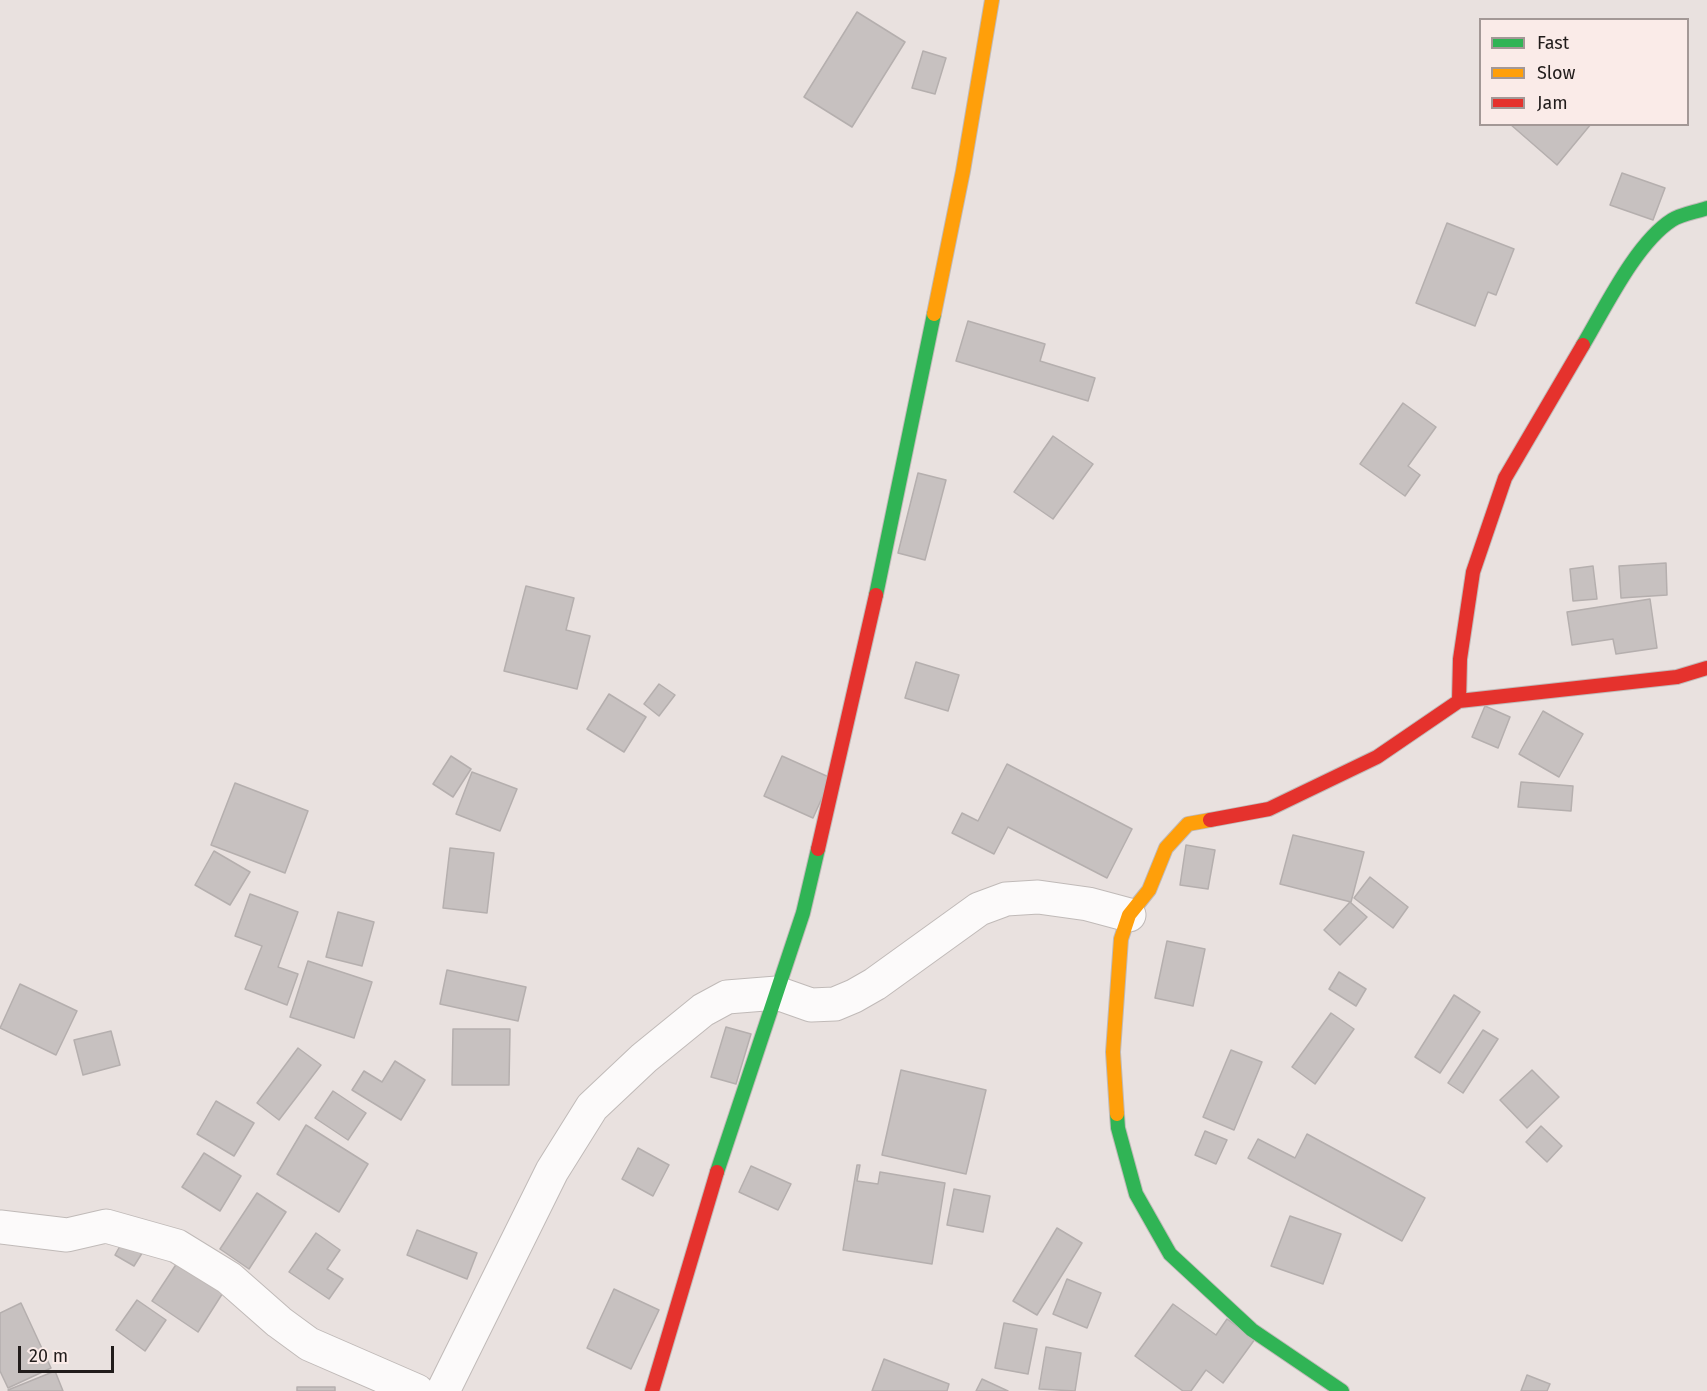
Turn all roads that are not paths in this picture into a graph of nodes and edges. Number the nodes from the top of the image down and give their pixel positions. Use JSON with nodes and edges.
{"nodes":[{"id":1,"x":992,"y":0,"type":"edge"},
{"id":2,"x":1707,"y":208,"type":"edge"},
{"id":3,"x":1707,"y":668,"type":"edge"},
{"id":4,"x":1459,"y":701,"type":"junction"},
{"id":5,"x":1129,"y":915,"type":"junction"},
{"id":6,"x":777,"y":993,"type":"junction"},
{"id":7,"x":0,"y":1227,"type":"edge"},
{"id":8,"x":417,"y":1391,"type":"edge"},
{"id":9,"x":443,"y":1391,"type":"edge"},
{"id":10,"x":652,"y":1391,"type":"edge"},
{"id":11,"x":1342,"y":1391,"type":"edge"}],
"edges":[{"from":1,"to":6,"type":"street"},
{"from":2,"to":4,"type":"street"},
{"from":3,"to":4,"type":"street"},
{"from":4,"to":5,"type":"street"},
{"from":5,"to":6,"type":"street"},
{"from":5,"to":11,"type":"street"},
{"from":6,"to":9,"type":"street"},
{"from":6,"to":10,"type":"street"},
{"from":7,"to":8,"type":"street"}]}
